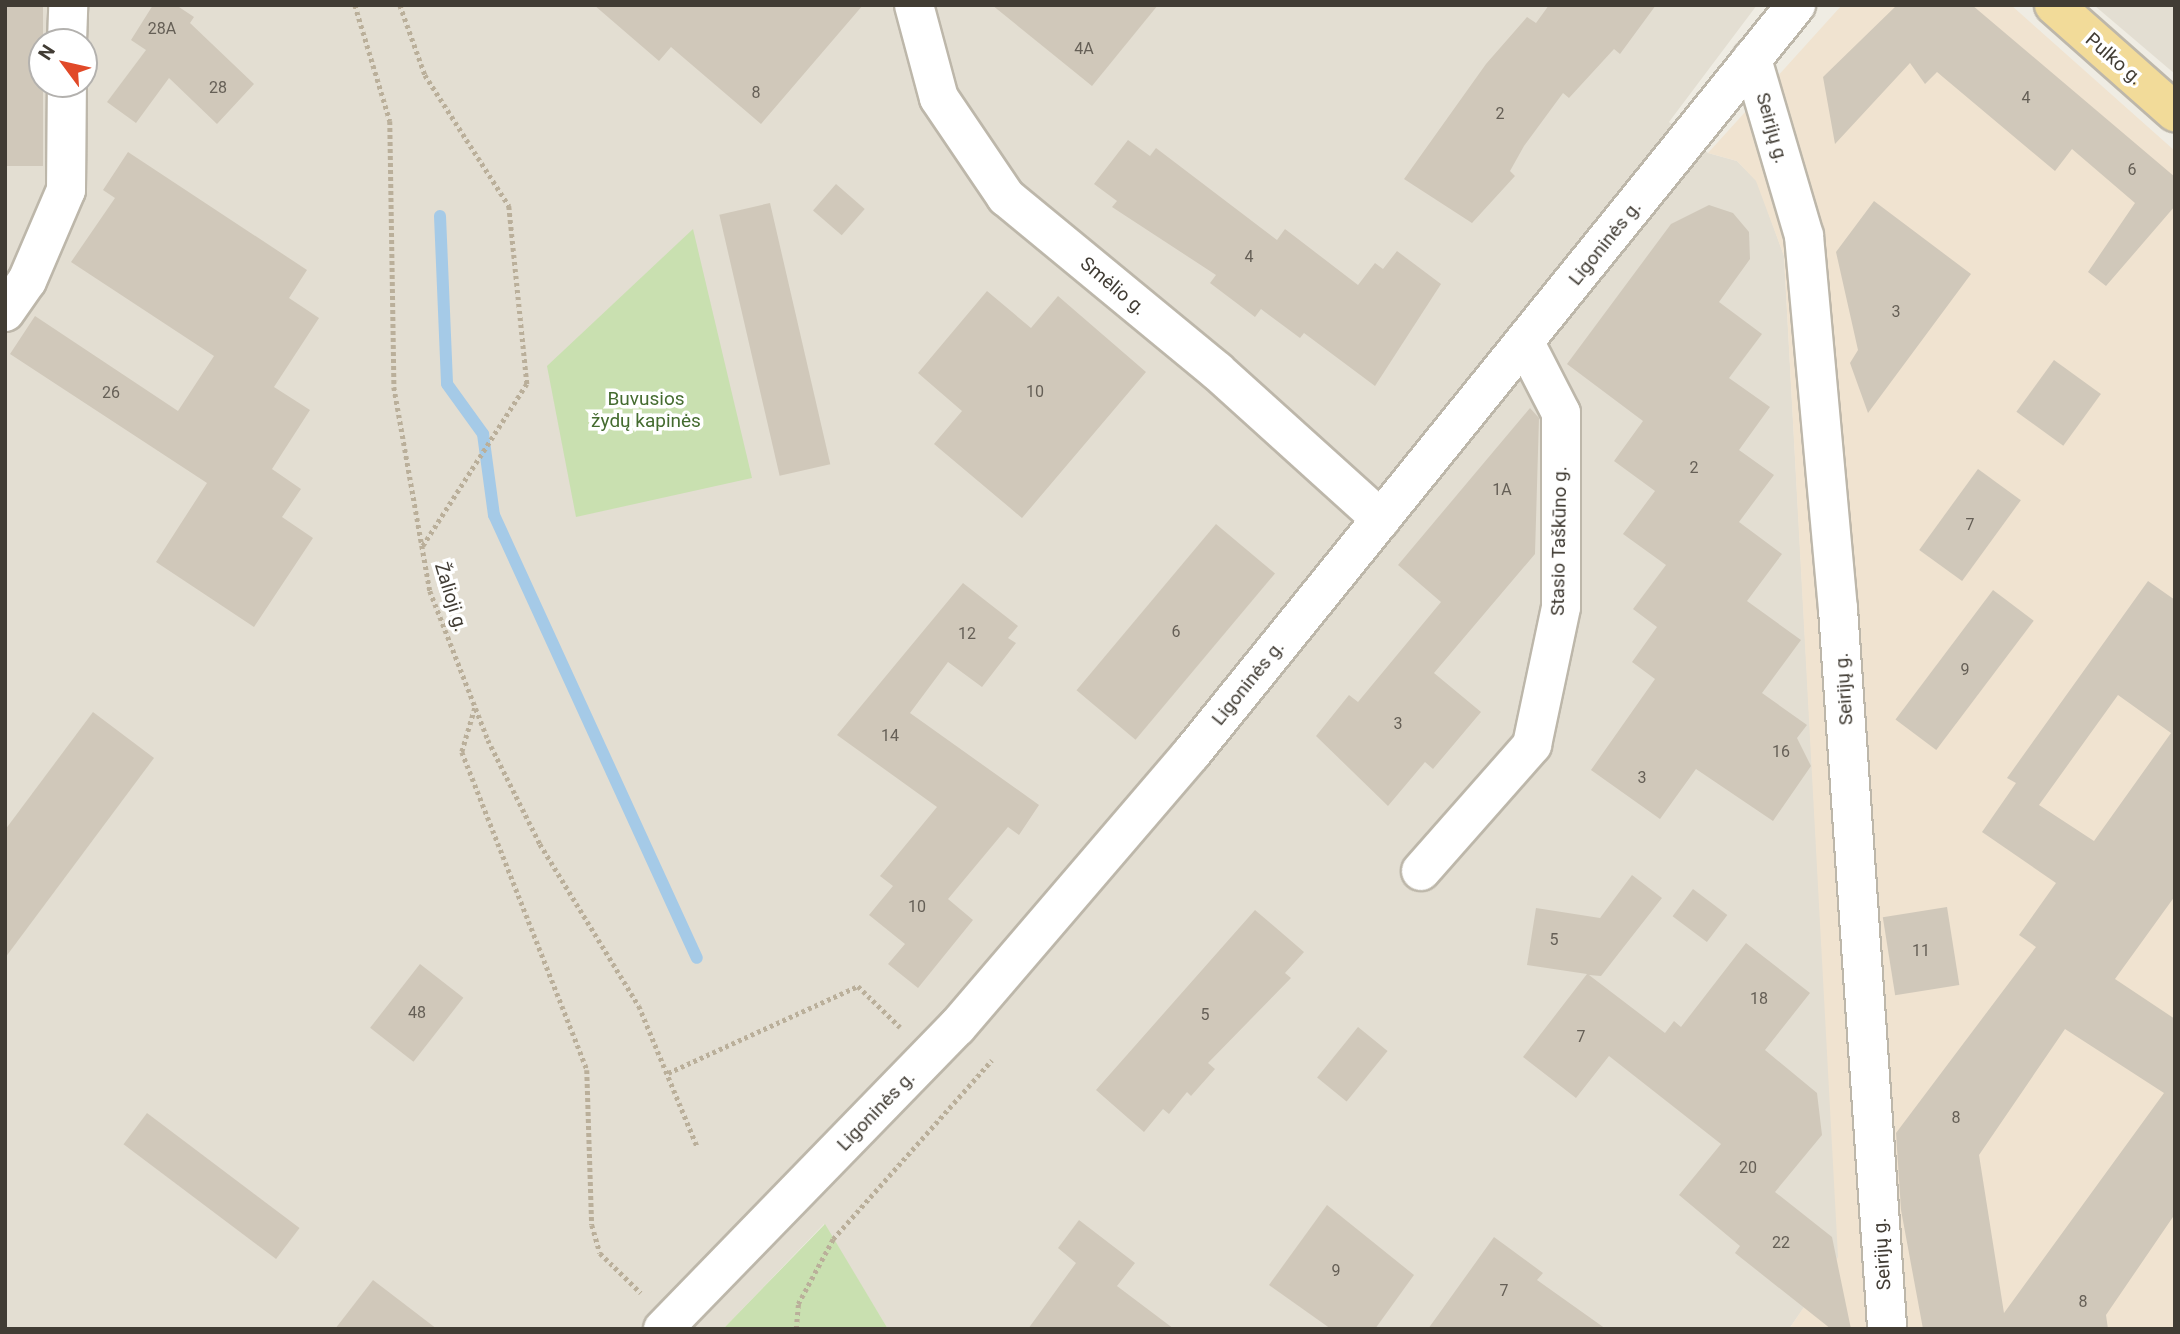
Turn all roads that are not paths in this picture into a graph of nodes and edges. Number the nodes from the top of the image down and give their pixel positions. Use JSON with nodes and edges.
{"nodes":[{"id":1,"x":68,"y":5,"type":"edge"},
{"id":2,"x":914,"y":5,"type":"edge"},
{"id":3,"x":1796,"y":5,"type":"edge"},
{"id":4,"x":2054,"y":5,"type":"edge"},
{"id":5,"x":67,"y":28,"type":"edge"},
{"id":6,"x":1752,"y":59,"type":"junction"},
{"id":7,"x":67,"y":98,"type":"edge"},
{"id":8,"x":2175,"y":112,"type":"edge"},
{"id":9,"x":5,"y":312,"type":"edge"},
{"id":10,"x":1525,"y":343,"type":"junction"},
{"id":11,"x":1381,"y":519,"type":"junction"},
{"id":12,"x":1421,"y":872,"type":"dead end"},
{"id":13,"x":667,"y":1325,"type":"edge"},
{"id":14,"x":1887,"y":1326,"type":"dead end"}],
"edges":[{"from":1,"to":5,"type":"street"},
{"from":2,"to":11,"type":"street","name":"Smėlio g."},
{"from":3,"to":6,"type":"street","name":"Ligoninės g."},
{"from":4,"to":8,"type":"main road","name":"Pulko g."},
{"from":6,"to":10,"type":"street","name":"Ligoninės g."},
{"from":6,"to":14,"type":"street","name":"Seirijų g."},
{"from":7,"to":9,"type":"street"},
{"from":10,"to":11,"type":"street","name":"Ligoninės g."},
{"from":10,"to":12,"type":"street","name":"Stasio Taškūno g."},
{"from":11,"to":13,"type":"street","name":"Ligoninės g."}]}
